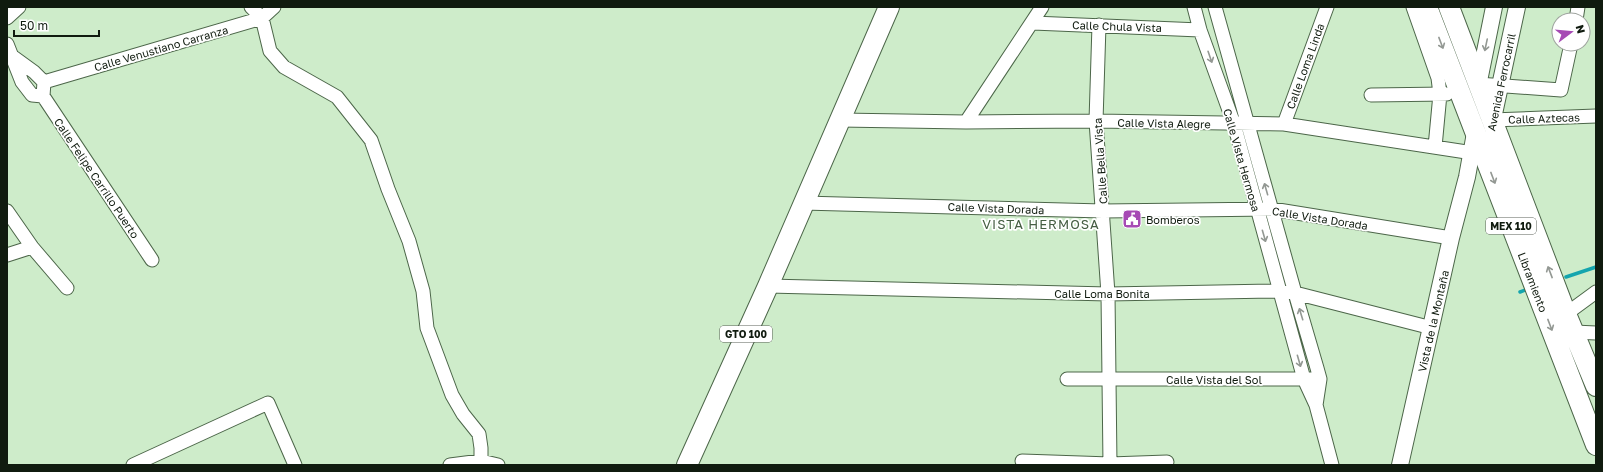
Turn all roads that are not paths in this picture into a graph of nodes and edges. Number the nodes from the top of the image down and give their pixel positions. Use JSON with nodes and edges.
{"nodes":[{"id":1,"x":19,"y":7,"type":"edge"},
{"id":2,"x":251,"y":7,"type":"edge"},
{"id":3,"x":274,"y":7,"type":"edge"},
{"id":4,"x":889,"y":7,"type":"edge"},
{"id":5,"x":1042,"y":7,"type":"edge"},
{"id":6,"x":1194,"y":7,"type":"edge"},
{"id":7,"x":1215,"y":7,"type":"edge"},
{"id":8,"x":1327,"y":7,"type":"edge"},
{"id":9,"x":1412,"y":7,"type":"edge"},
{"id":10,"x":1427,"y":7,"type":"edge"},
{"id":11,"x":1449,"y":7,"type":"edge"},
{"id":12,"x":1494,"y":7,"type":"edge"},
{"id":13,"x":1517,"y":7,"type":"edge"},
{"id":14,"x":7,"y":18,"type":"edge"},
{"id":15,"x":262,"y":18,"type":"junction"},
{"id":16,"x":1033,"y":23,"type":"junction"},
{"id":17,"x":1100,"y":25,"type":"junction"},
{"id":18,"x":1200,"y":30,"type":"junction"},
{"id":19,"x":7,"y":44,"type":"edge"},
{"id":20,"x":1569,"y":52,"type":"edge"},
{"id":21,"x":12,"y":56,"type":"junction"},
{"id":22,"x":44,"y":82,"type":"junction"},
{"id":23,"x":1478,"y":84,"type":"junction"},
{"id":24,"x":1499,"y":86,"type":"junction"},
{"id":25,"x":1440,"y":94,"type":"junction"},
{"id":26,"x":1371,"y":95,"type":"dead end"},
{"id":27,"x":1461,"y":95,"type":"junction"},
{"id":28,"x":43,"y":96,"type":"junction"},
{"id":29,"x":1596,"y":116,"type":"edge"},
{"id":30,"x":840,"y":120,"type":"junction"},
{"id":31,"x":1492,"y":120,"type":"junction"},
{"id":32,"x":1096,"y":121,"type":"junction"},
{"id":33,"x":966,"y":122,"type":"junction"},
{"id":34,"x":1234,"y":124,"type":"junction"},
{"id":35,"x":1247,"y":124,"type":"junction"},
{"id":36,"x":1284,"y":124,"type":"junction"},
{"id":37,"x":1475,"y":132,"type":"junction"},
{"id":38,"x":1435,"y":147,"type":"junction"},
{"id":39,"x":1479,"y":155,"type":"junction"},
{"id":40,"x":803,"y":203,"type":"junction"},
{"id":41,"x":1272,"y":209,"type":"junction"},
{"id":42,"x":1256,"y":210,"type":"junction"},
{"id":43,"x":7,"y":211,"type":"edge"},
{"id":44,"x":1104,"y":211,"type":"junction"},
{"id":45,"x":1451,"y":238,"type":"junction"},
{"id":46,"x":32,"y":247,"type":"junction"},
{"id":47,"x":7,"y":255,"type":"edge"},
{"id":48,"x":152,"y":260,"type":"dead end"},
{"id":49,"x":768,"y":286,"type":"junction"},
{"id":50,"x":67,"y":288,"type":"dead end"},
{"id":51,"x":1280,"y":291,"type":"junction"},
{"id":52,"x":1596,"y":292,"type":"edge"},
{"id":53,"x":1295,"y":293,"type":"junction"},
{"id":54,"x":1108,"y":294,"type":"junction"},
{"id":55,"x":1570,"y":323,"type":"junction"},
{"id":56,"x":1432,"y":328,"type":"junction"},
{"id":57,"x":1596,"y":333,"type":"edge"},
{"id":58,"x":1109,"y":378,"type":"junction"},
{"id":59,"x":1067,"y":379,"type":"dead end"},
{"id":60,"x":1304,"y":379,"type":"junction"},
{"id":61,"x":1320,"y":379,"type":"junction"},
{"id":62,"x":1596,"y":386,"type":"edge"},
{"id":63,"x":1316,"y":405,"type":"junction"},
{"id":64,"x":1596,"y":445,"type":"edge"},
{"id":65,"x":481,"y":462,"type":"junction"},
{"id":66,"x":1022,"y":462,"type":"dead end"},
{"id":67,"x":1167,"y":462,"type":"dead end"},
{"id":68,"x":1110,"y":464,"type":"edge"},
{"id":69,"x":133,"y":465,"type":"edge"},
{"id":70,"x":295,"y":465,"type":"edge"},
{"id":71,"x":450,"y":465,"type":"edge"},
{"id":72,"x":498,"y":465,"type":"edge"},
{"id":73,"x":687,"y":465,"type":"edge"},
{"id":74,"x":1332,"y":465,"type":"edge"},
{"id":75,"x":1400,"y":465,"type":"edge"}],
"edges":[{"from":1,"to":14,"type":"street"},
{"from":2,"to":15,"type":"street"},
{"from":3,"to":15,"type":"street","name":"Calle Venustiano Carranza"},
{"from":4,"to":30,"type":"main road","number":"GTO 100"},
{"from":5,"to":16,"type":"street"},
{"from":6,"to":18,"type":"street","name":"Calle Vista Hermosa"},
{"from":7,"to":35,"type":"street","name":"Calle Vista Hermosa"},
{"from":8,"to":36,"type":"street","name":"Calle Loma Linda"},
{"from":9,"to":25,"type":"street"},
{"from":10,"to":27,"type":"main road","name":"Libramiento","number":"MEX 110","one_way":true},
{"from":11,"to":23,"type":"main road","name":"Libramiento","number":"MEX 110"},
{"from":12,"to":23,"type":"street","name":"Avenida Ferrocarril","one_way":true},
{"from":13,"to":24,"type":"street","name":"Avenida Ferrocarril"},
{"from":15,"to":22,"type":"street","name":"Calle Venustiano Carranza"},
{"from":15,"to":65,"type":"street"},
{"from":16,"to":17,"type":"street","name":"Calle Chula Vista"},
{"from":16,"to":33,"type":"street"},
{"from":17,"to":18,"type":"street","name":"Calle Chula Vista"},
{"from":17,"to":32,"type":"street","name":"Calle Bella Vista"},
{"from":18,"to":34,"type":"street","name":"Calle Vista Hermosa","one_way":true},
{"from":19,"to":21,"type":"street"},
{"from":20,"to":24,"type":"street"},
{"from":21,"to":22,"type":"street"},
{"from":21,"to":28,"type":"street"},
{"from":22,"to":28,"type":"street"},
{"from":23,"to":24,"type":"street"},
{"from":23,"to":31,"type":"main road","name":"Libramiento","number":"MEX 110"},
{"from":23,"to":37,"type":"street","name":"Avenida Ferrocarril"},
{"from":24,"to":31,"type":"street","name":"Avenida Ferrocarril"},
{"from":25,"to":26,"type":"street"},
{"from":25,"to":27,"type":"street"},
{"from":25,"to":38,"type":"street"},
{"from":27,"to":37,"type":"main road","name":"Libramiento","number":"MEX 110"},
{"from":28,"to":48,"type":"street","name":"Calle Felipe Carrillo Puerto"},
{"from":29,"to":31,"type":"street","name":"Calle Aztecas"},
{"from":30,"to":33,"type":"street","name":"Calle Vista Alegre"},
{"from":30,"to":40,"type":"main road","number":"GTO 100"},
{"from":31,"to":39,"type":"street","name":"Avenida Ferrocarril"},
{"from":55,"to":31,"type":"main road","name":"Libramiento","number":"MEX 110","one_way":true},
{"from":32,"to":33,"type":"street","name":"Calle Vista Alegre"},
{"from":32,"to":34,"type":"street","name":"Calle Vista Alegre"},
{"from":32,"to":44,"type":"street","name":"Calle Bella Vista"},
{"from":34,"to":35,"type":"street","name":"Calle Vista Alegre"},
{"from":34,"to":42,"type":"street","name":"Calle Vista Hermosa"},
{"from":35,"to":36,"type":"street","name":"Calle Vista Alegre"},
{"from":41,"to":35,"type":"street","name":"Calle Vista Hermosa","one_way":true},
{"from":36,"to":38,"type":"street","name":"Calle Vista Alegre"},
{"from":37,"to":39,"type":"main road","name":"Libramiento","number":"MEX 110"},
{"from":38,"to":39,"type":"street","name":"Calle Vista Alegre"},
{"from":39,"to":45,"type":"street","name":"Vista de la Montaña"},
{"from":39,"to":64,"type":"main road","name":"Libramiento","number":"MEX 110","one_way":true},
{"from":40,"to":44,"type":"street","name":"Calle Vista Dorada"},
{"from":40,"to":49,"type":"main road","number":"GTO 100"},
{"from":41,"to":42,"type":"street","name":"Calle Vista Dorada"},
{"from":41,"to":45,"type":"street","name":"Calle Vista Dorada"},
{"from":41,"to":53,"type":"street","name":"Calle Vista Hermosa"},
{"from":42,"to":44,"type":"street","name":"Calle Vista Dorada"},
{"from":42,"to":51,"type":"street","name":"Calle Vista Hermosa","one_way":true},
{"from":43,"to":46,"type":"street"},
{"from":44,"to":54,"type":"street","name":"Calle Bella Vista"},
{"from":45,"to":56,"type":"street","name":"Vista de la Montaña"},
{"from":46,"to":47,"type":"street"},
{"from":46,"to":50,"type":"street"},
{"from":49,"to":54,"type":"street","name":"Calle Loma Bonita"},
{"from":49,"to":73,"type":"main road","number":"GTO 100"},
{"from":51,"to":53,"type":"street","name":"Calle Loma Bonita"},
{"from":51,"to":54,"type":"street","name":"Calle Loma Bonita"},
{"from":51,"to":60,"type":"street","name":"Calle Vista Hermosa","one_way":true},
{"from":52,"to":55,"type":"street"},
{"from":53,"to":56,"type":"street","name":"Calle Loma Bonita"},
{"from":61,"to":53,"type":"street","name":"Calle Vista Hermosa","one_way":true},
{"from":54,"to":58,"type":"street","name":"Calle Bella Vista"},
{"from":55,"to":57,"type":"street"},
{"from":55,"to":62,"type":"main road","name":"Libramiento","number":"MEX 110"},
{"from":56,"to":75,"type":"street","name":"Vista de la Montaña"},
{"from":58,"to":59,"type":"street","name":"Calle Vista del Sol"},
{"from":58,"to":60,"type":"street","name":"Calle Vista del Sol"},
{"from":58,"to":68,"type":"street","name":"Calle Bella Vista"},
{"from":60,"to":61,"type":"street","name":"Calle Vista del Sol"},
{"from":60,"to":63,"type":"street","name":"Calle Vista Hermosa"},
{"from":61,"to":63,"type":"street","name":"Calle Vista Hermosa"},
{"from":63,"to":74,"type":"street","name":"Calle Vista Hermosa"},
{"from":65,"to":71,"type":"street"},
{"from":65,"to":72,"type":"street"},
{"from":66,"to":68,"type":"street"},
{"from":67,"to":68,"type":"street"},
{"from":69,"to":70,"type":"street"}]}
